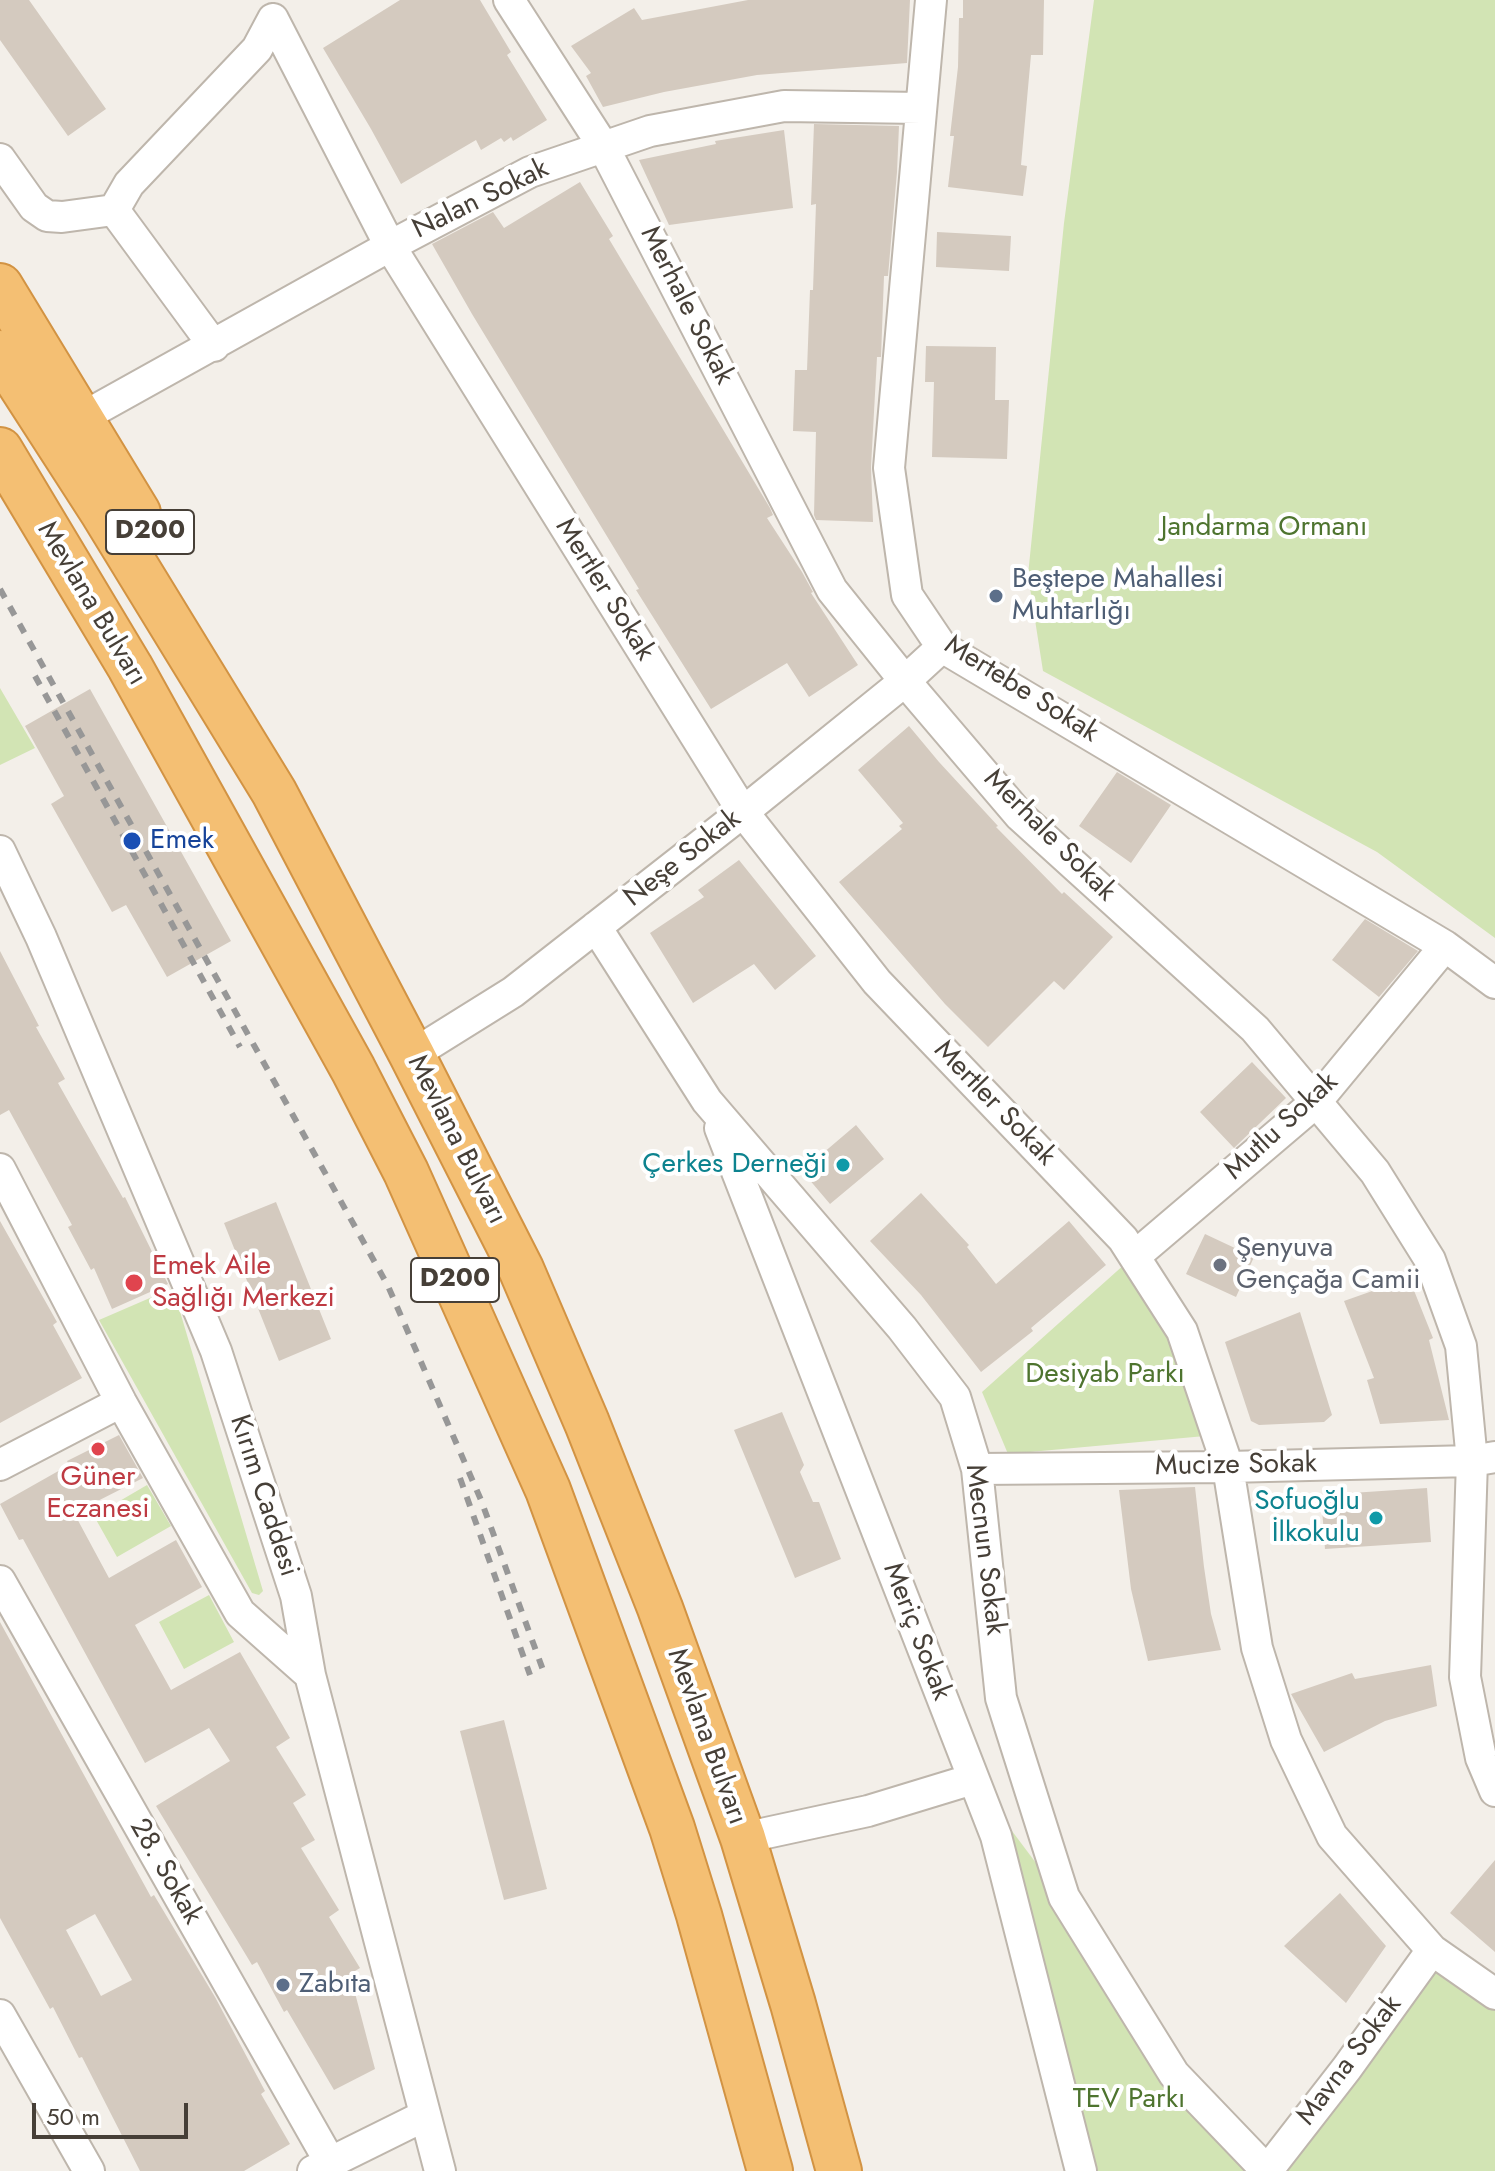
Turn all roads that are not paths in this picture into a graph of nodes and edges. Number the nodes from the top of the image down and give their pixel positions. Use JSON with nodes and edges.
{"nodes":[{"id":1,"x":509,"y":0,"type":"edge"},
{"id":2,"x":931,"y":0,"type":"edge"},
{"id":3,"x":921,"y":108,"type":"junction"},
{"id":4,"x":603,"y":146,"type":"junction"},
{"id":5,"x":0,"y":159,"type":"edge"},
{"id":6,"x":114,"y":210,"type":"junction"},
{"id":7,"x":390,"y":246,"type":"junction"},
{"id":8,"x":0,"y":286,"type":"edge"},
{"id":9,"x":214,"y":346,"type":"junction"},
{"id":10,"x":0,"y":353,"type":"edge"},
{"id":11,"x":81,"y":418,"type":"junction"},
{"id":12,"x":0,"y":450,"type":"edge"},
{"id":13,"x":942,"y":647,"type":"junction"},
{"id":14,"x":905,"y":681,"type":"junction"},
{"id":15,"x":274,"y":792,"type":"junction"},
{"id":16,"x":743,"y":812,"type":"junction"},
{"id":17,"x":0,"y":851,"type":"edge"},
{"id":18,"x":596,"y":927,"type":"junction"},
{"id":19,"x":1445,"y":946,"type":"junction"},
{"id":20,"x":1495,"y":983,"type":"edge"},
{"id":21,"x":412,"y":1055,"type":"junction"},
{"id":22,"x":1316,"y":1102,"type":"junction"},
{"id":23,"x":712,"y":1107,"type":"junction"},
{"id":24,"x":0,"y":1169,"type":"edge"},
{"id":25,"x":1135,"y":1256,"type":"junction"},
{"id":26,"x":121,"y":1402,"type":"junction"},
{"id":27,"x":1484,"y":1459,"type":"edge"},
{"id":28,"x":0,"y":1465,"type":"edge"},
{"id":29,"x":1228,"y":1467,"type":"junction"},
{"id":30,"x":977,"y":1469,"type":"junction"},
{"id":31,"x":0,"y":1581,"type":"edge"},
{"id":32,"x":310,"y":1675,"type":"junction"},
{"id":33,"x":973,"y":1779,"type":"junction"},
{"id":34,"x":1495,"y":1791,"type":"edge"},
{"id":35,"x":743,"y":1838,"type":"junction"},
{"id":36,"x":1432,"y":1950,"type":"junction"},
{"id":37,"x":1495,"y":1994,"type":"edge"},
{"id":38,"x":0,"y":2015,"type":"edge"},
{"id":39,"x":424,"y":2116,"type":"junction"},
{"id":40,"x":321,"y":2167,"type":"edge"},
{"id":41,"x":89,"y":2171,"type":"edge"},
{"id":42,"x":440,"y":2171,"type":"edge"},
{"id":43,"x":770,"y":2171,"type":"edge"},
{"id":44,"x":839,"y":2171,"type":"edge"},
{"id":45,"x":1081,"y":2171,"type":"edge"},
{"id":46,"x":1267,"y":2171,"type":"edge"}],
"edges":[{"from":1,"to":4,"type":"street","name":"Merhale Sokak"},
{"from":2,"to":3,"type":"street","name":"Mertebe Sokak"},
{"from":3,"to":4,"type":"street","name":"Nalan Sokak"},
{"from":3,"to":13,"type":"street","name":"Mertebe Sokak"},
{"from":4,"to":7,"type":"street","name":"Nalan Sokak"},
{"from":4,"to":14,"type":"street","name":"Merhale Sokak"},
{"from":5,"to":6,"type":"street"},
{"from":6,"to":7,"type":"street","name":"Mertler Sokak"},
{"from":6,"to":9,"type":"street"},
{"from":7,"to":9,"type":"street","name":"Nalan Sokak"},
{"from":7,"to":16,"type":"street","name":"Mertler Sokak"},
{"from":8,"to":11,"type":"highway","number":"D200"},
{"from":9,"to":11,"type":"street","name":"Nalan Sokak"},
{"from":10,"to":15,"type":"highway","name":"Mevlana Bulvarı"},
{"from":11,"to":15,"type":"highway","number":"D200"},
{"from":12,"to":43,"type":"highway","name":"Mevlana Bulvarı","number":"D200"},
{"from":13,"to":14,"type":"street","name":"Neşe Sokak"},
{"from":13,"to":19,"type":"street","name":"Mertebe Sokak"},
{"from":14,"to":16,"type":"street","name":"Neşe Sokak"},
{"from":14,"to":22,"type":"street","name":"Merhale Sokak"},
{"from":15,"to":21,"type":"highway","name":"Mevlana Bulvarı","number":"D200"},
{"from":16,"to":18,"type":"street","name":"Neşe Sokak"},
{"from":16,"to":25,"type":"street","name":"Mertler Sokak"},
{"from":17,"to":32,"type":"street","name":"Kırım Caddesi"},
{"from":18,"to":21,"type":"street","name":"Neşe Sokak"},
{"from":18,"to":23,"type":"street","name":"Mecnun Sokak"},
{"from":19,"to":20,"type":"street","name":"Mertebe Sokak"},
{"from":19,"to":22,"type":"street","name":"Mutlu Sokak"},
{"from":21,"to":35,"type":"highway","name":"Mevlana Bulvarı","number":"D200"},
{"from":22,"to":25,"type":"street","name":"Mutlu Sokak"},
{"from":22,"to":27,"type":"street","name":"Merhale Sokak"},
{"from":23,"to":30,"type":"street","name":"Mecnun Sokak"},
{"from":23,"to":33,"type":"street","name":"Meriç Sokak"},
{"from":24,"to":26,"type":"street"},
{"from":25,"to":29,"type":"street","name":"Mertler Sokak"},
{"from":26,"to":28,"type":"street"},
{"from":26,"to":32,"type":"street"},
{"from":27,"to":29,"type":"street","name":"Mucize Sokak"},
{"from":27,"to":34,"type":"street","name":"Merhale Sokak"},
{"from":29,"to":30,"type":"street","name":"Mucize Sokak"},
{"from":29,"to":36,"type":"street","name":"Mertler Sokak"},
{"from":30,"to":46,"type":"street","name":"Mecnun Sokak"},
{"from":31,"to":40,"type":"street","name":"28. Sokak"},
{"from":32,"to":39,"type":"street","name":"Kırım Caddesi"},
{"from":33,"to":35,"type":"street"},
{"from":33,"to":45,"type":"street","name":"Meriç Sokak"},
{"from":35,"to":44,"type":"highway","name":"Mevlana Bulvarı","number":"D200"},
{"from":36,"to":37,"type":"street","name":"Mertler Sokak"},
{"from":36,"to":46,"type":"street","name":"Mavna Sokak"},
{"from":38,"to":41,"type":"street"},
{"from":39,"to":40,"type":"street"},
{"from":39,"to":42,"type":"street","name":"Kırım Caddesi"}]}
